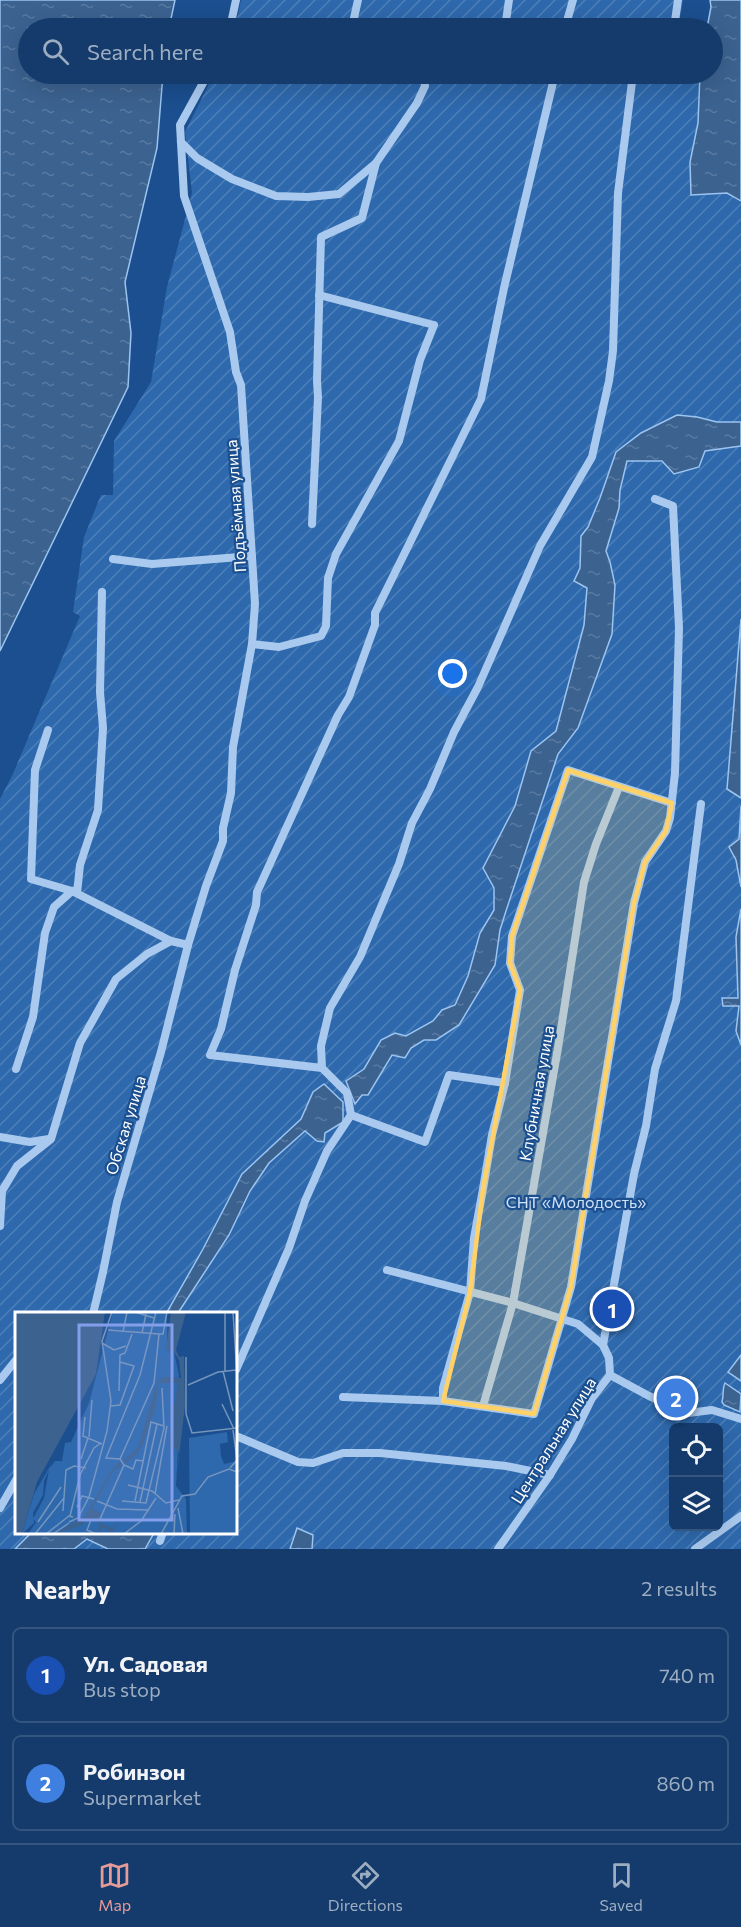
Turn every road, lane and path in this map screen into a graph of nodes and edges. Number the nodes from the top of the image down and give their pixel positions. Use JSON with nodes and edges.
{"nodes":[{"id":1,"x":236,"y":0,"type":"edge"},
{"id":2,"x":358,"y":0,"type":"edge"},
{"id":3,"x":509,"y":0,"type":"edge"},
{"id":4,"x":573,"y":0,"type":"edge"},
{"id":5,"x":678,"y":0,"type":"edge"},
{"id":6,"x":232,"y":18,"type":"edge"},
{"id":7,"x":354,"y":18,"type":"edge"},
{"id":8,"x":506,"y":18,"type":"edge"},
{"id":9,"x":568,"y":18,"type":"edge"},
{"id":10,"x":675,"y":18,"type":"edge"},
{"id":11,"x":202,"y":84,"type":"edge"},
{"id":12,"x":425,"y":84,"type":"edge"},
{"id":13,"x":553,"y":84,"type":"edge"},
{"id":14,"x":632,"y":84,"type":"edge"},
{"id":15,"x":181,"y":142,"type":"junction"},
{"id":16,"x":376,"y":163,"type":"junction"},
{"id":17,"x":320,"y":295,"type":"junction"},
{"id":18,"x":655,"y":499,"type":"dead end"},
{"id":19,"x":312,"y":524,"type":"dead end"},
{"id":20,"x":252,"y":556,"type":"junction"},
{"id":21,"x":113,"y":559,"type":"dead end"},
{"id":22,"x":102,"y":592,"type":"dead end"},
{"id":23,"x":252,"y":644,"type":"junction"},
{"id":24,"x":48,"y":730,"type":"dead end"},
{"id":25,"x":619,"y":787,"type":"junction"},
{"id":26,"x":672,"y":803,"type":"junction"},
{"id":27,"x":701,"y":804,"type":"dead end"},
{"id":28,"x":75,"y":892,"type":"junction"},
{"id":29,"x":171,"y":941,"type":"junction"},
{"id":30,"x":188,"y":945,"type":"junction"},
{"id":31,"x":322,"y":1068,"type":"junction"},
{"id":32,"x":16,"y":1069,"type":"dead end"},
{"id":33,"x":505,"y":1083,"type":"junction"},
{"id":34,"x":351,"y":1115,"type":"junction"},
{"id":35,"x":0,"y":1137,"type":"edge"},
{"id":36,"x":51,"y":1139,"type":"junction"},
{"id":37,"x":0,"y":1226,"type":"edge"},
{"id":38,"x":387,"y":1270,"type":"dead end"},
{"id":39,"x":470,"y":1292,"type":"junction"},
{"id":40,"x":513,"y":1303,"type":"junction"},
{"id":41,"x":93,"y":1312,"type":"edge"},
{"id":42,"x":563,"y":1319,"type":"junction"},
{"id":43,"x":603,"y":1345,"type":"junction"},
{"id":44,"x":15,"y":1361,"type":"edge"},
{"id":45,"x":237,"y":1368,"type":"edge"},
{"id":46,"x":610,"y":1376,"type":"junction"},
{"id":47,"x":0,"y":1380,"type":"edge"},
{"id":48,"x":343,"y":1397,"type":"dead end"},
{"id":49,"x":443,"y":1401,"type":"junction"},
{"id":50,"x":483,"y":1406,"type":"junction"},
{"id":51,"x":741,"y":1419,"type":"edge"},
{"id":52,"x":237,"y":1436,"type":"edge"},
{"id":53,"x":550,"y":1475,"type":"junction"},
{"id":54,"x":15,"y":1482,"type":"edge"},
{"id":55,"x":0,"y":1508,"type":"edge"},
{"id":56,"x":741,"y":1516,"type":"edge"},
{"id":57,"x":498,"y":1549,"type":"edge"},
{"id":58,"x":695,"y":1549,"type":"edge"}],
"edges":[{"from":1,"to":6,"type":"street"},
{"from":2,"to":7,"type":"street"},
{"from":3,"to":8,"type":"street"},
{"from":4,"to":9,"type":"street"},
{"from":5,"to":10,"type":"street"},
{"from":11,"to":15,"type":"street","name":"Подъёмная улица"},
{"from":12,"to":16,"type":"street"},
{"from":13,"to":31,"type":"street"},
{"from":14,"to":31,"type":"street"},
{"from":15,"to":16,"type":"street"},
{"from":15,"to":20,"type":"street","name":"Подъёмная улица"},
{"from":16,"to":17,"type":"street"},
{"from":17,"to":19,"type":"street"},
{"from":17,"to":23,"type":"street"},
{"from":18,"to":26,"type":"street"},
{"from":20,"to":21,"type":"street"},
{"from":20,"to":23,"type":"street","name":"Подъёмная улица"},
{"from":22,"to":28,"type":"street"},
{"from":23,"to":30,"type":"street","name":"Подъёмная улица"},
{"from":24,"to":28,"type":"street"},
{"from":25,"to":26,"type":"street"},
{"from":25,"to":33,"type":"street"},
{"from":25,"to":40,"type":"street","name":"Клубничная улица"},
{"from":26,"to":42,"type":"street"},
{"from":27,"to":43,"type":"street"},
{"from":28,"to":29,"type":"street"},
{"from":28,"to":32,"type":"street"},
{"from":29,"to":30,"type":"street"},
{"from":29,"to":36,"type":"street"},
{"from":30,"to":41,"type":"street","name":"Обская улица"},
{"from":31,"to":34,"type":"street"},
{"from":33,"to":34,"type":"street"},
{"from":33,"to":39,"type":"street"},
{"from":34,"to":45,"type":"street"},
{"from":35,"to":36,"type":"street"},
{"from":36,"to":37,"type":"street"},
{"from":38,"to":39,"type":"street"},
{"from":39,"to":40,"type":"street"},
{"from":39,"to":49,"type":"street"},
{"from":40,"to":42,"type":"street"},
{"from":40,"to":50,"type":"street","name":"Клубничная улица"},
{"from":42,"to":43,"type":"street"},
{"from":42,"to":50,"type":"street"},
{"from":43,"to":46,"type":"street"},
{"from":44,"to":47,"type":"street"},
{"from":46,"to":51,"type":"street"},
{"from":46,"to":53,"type":"street","name":"Центральная улица"},
{"from":48,"to":49,"type":"street"},
{"from":49,"to":50,"type":"street"},
{"from":52,"to":53,"type":"street"},
{"from":53,"to":57,"type":"street","name":"Центральная улица"},
{"from":54,"to":55,"type":"street"},
{"from":56,"to":58,"type":"street"}]}
